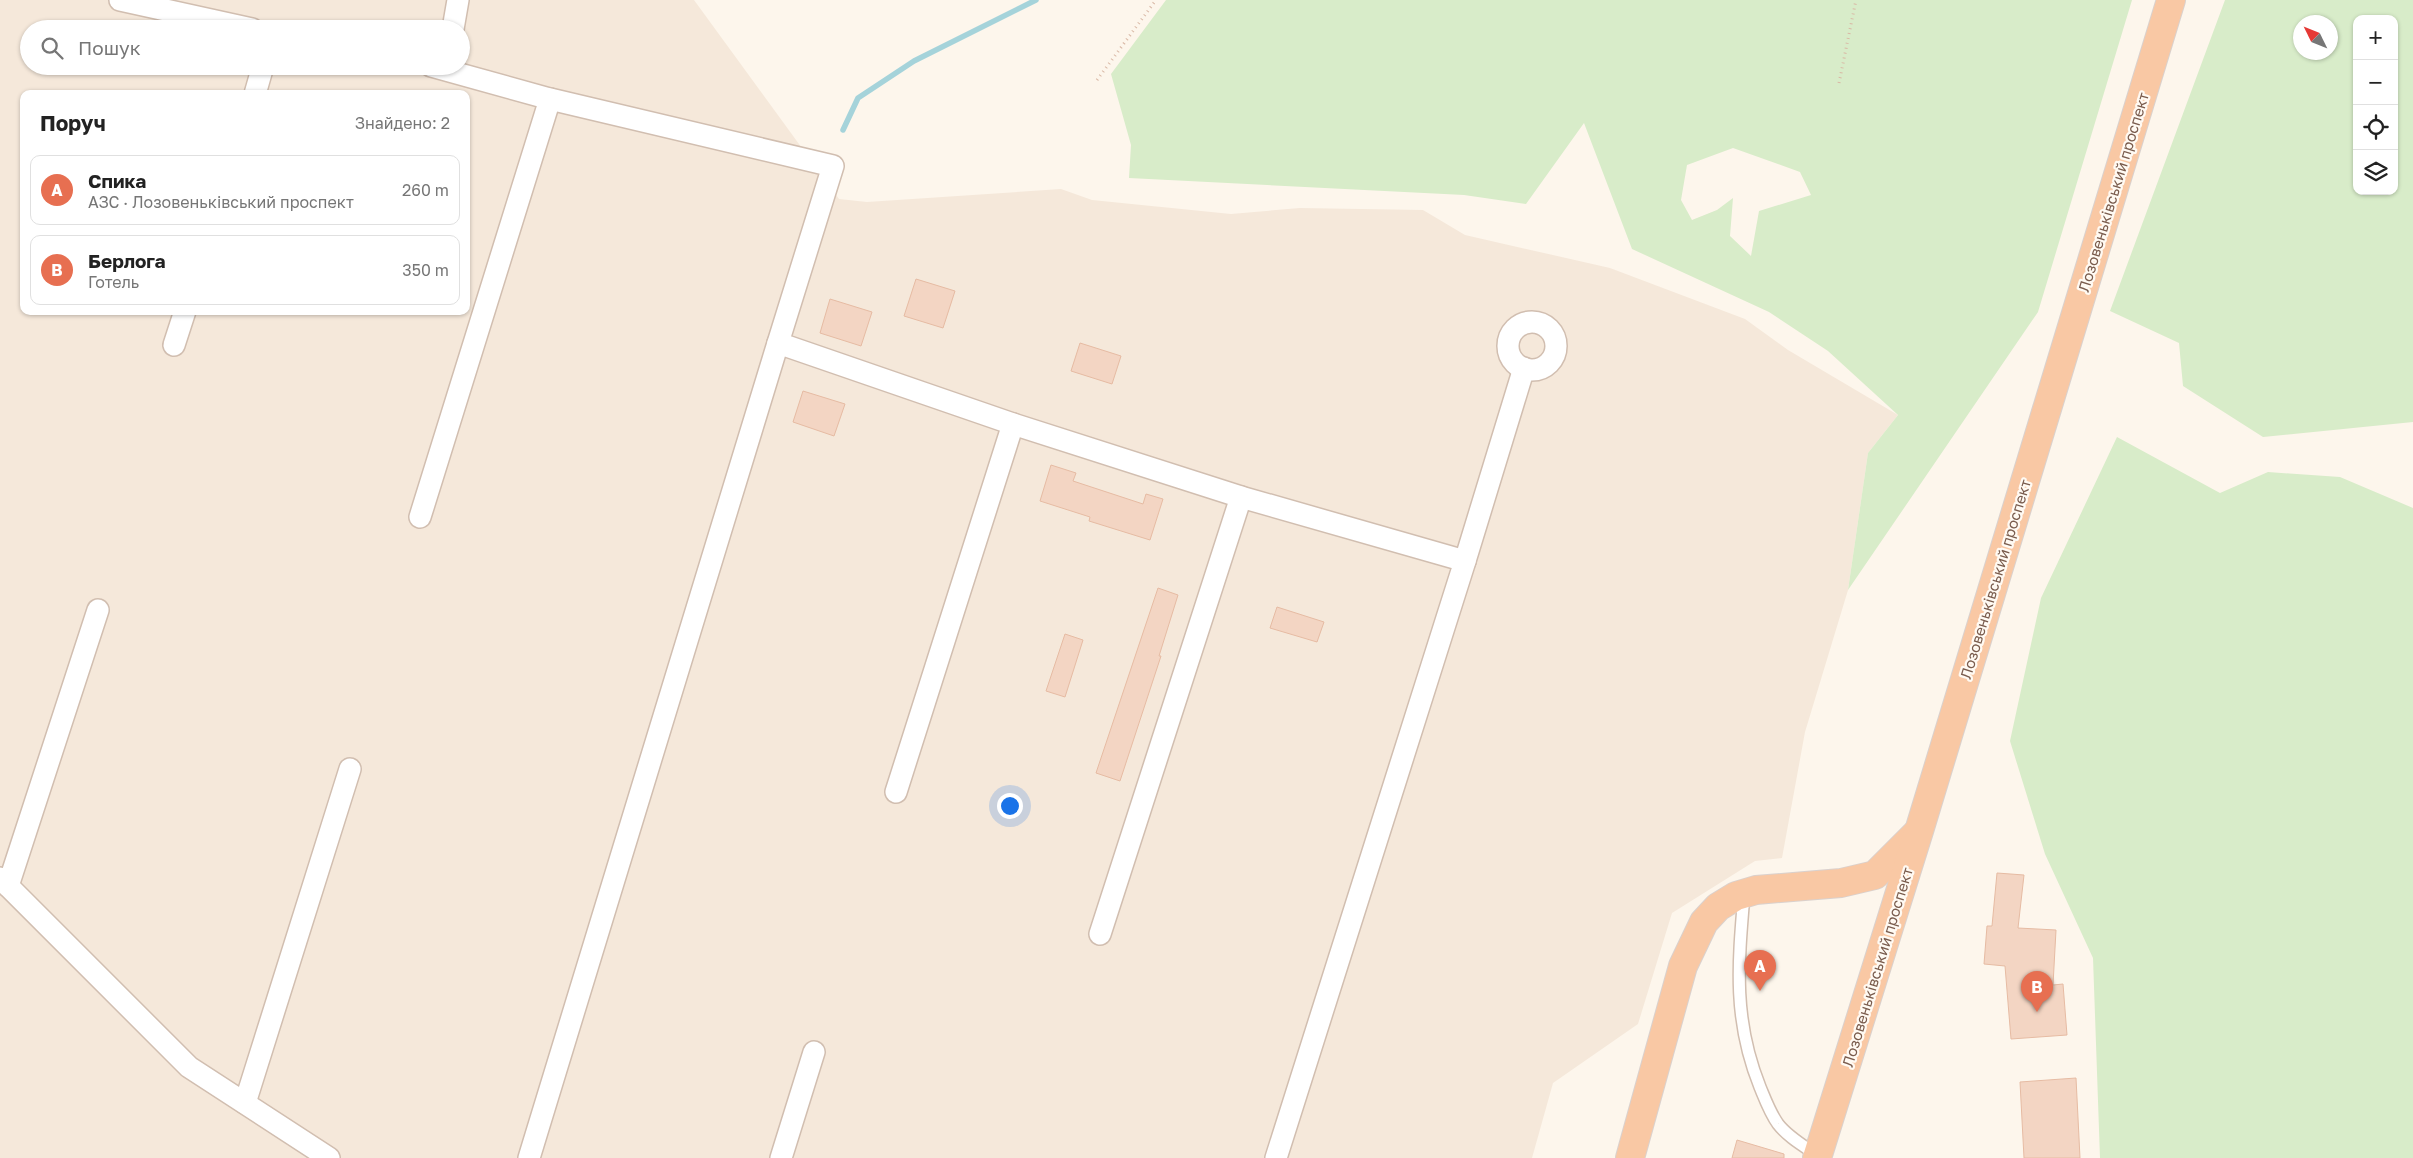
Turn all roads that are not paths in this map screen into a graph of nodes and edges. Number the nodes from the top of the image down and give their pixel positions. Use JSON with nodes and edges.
{"nodes":[{"id":1,"x":120,"y":0,"type":"edge"},
{"id":2,"x":458,"y":0,"type":"edge"},
{"id":3,"x":2171,"y":0,"type":"edge"},
{"id":4,"x":143,"y":3,"type":"edge"},
{"id":5,"x":214,"y":20,"type":"edge"},
{"id":6,"x":455,"y":20,"type":"edge"},
{"id":7,"x":260,"y":75,"type":"edge"},
{"id":8,"x":469,"y":75,"type":"edge"},
{"id":9,"x":256,"y":90,"type":"edge"},
{"id":10,"x":550,"y":99,"type":"junction"},
{"id":11,"x":184,"y":315,"type":"edge"},
{"id":12,"x":778,"y":343,"type":"junction"},
{"id":13,"x":174,"y":345,"type":"dead end"},
{"id":14,"x":1524,"y":368,"type":"dead end"},
{"id":15,"x":1014,"y":424,"type":"junction"},
{"id":16,"x":1241,"y":497,"type":"junction"},
{"id":17,"x":420,"y":518,"type":"dead end"},
{"id":18,"x":1465,"y":561,"type":"junction"},
{"id":19,"x":98,"y":610,"type":"dead end"},
{"id":20,"x":350,"y":769,"type":"dead end"},
{"id":21,"x":896,"y":792,"type":"dead end"},
{"id":22,"x":1919,"y":832,"type":"junction"},
{"id":23,"x":4,"y":882,"type":"edge"},
{"id":24,"x":1744,"y":893,"type":"junction"},
{"id":25,"x":1100,"y":934,"type":"dead end"},
{"id":26,"x":814,"y":1052,"type":"dead end"},
{"id":27,"x":245,"y":1103,"type":"junction"},
{"id":28,"x":1817,"y":1157,"type":"edge"},
{"id":29,"x":329,"y":1158,"type":"edge"},
{"id":30,"x":528,"y":1158,"type":"edge"},
{"id":31,"x":781,"y":1158,"type":"edge"},
{"id":32,"x":1276,"y":1158,"type":"edge"},
{"id":33,"x":1630,"y":1158,"type":"edge"}],
"edges":[{"from":1,"to":4,"type":"street"},
{"from":2,"to":6,"type":"street"},
{"from":3,"to":22,"type":"highway","name":"Лозовеньківський проспект"},
{"from":4,"to":5,"type":"street"},
{"from":7,"to":9,"type":"street"},
{"from":8,"to":10,"type":"street"},
{"from":10,"to":12,"type":"street"},
{"from":10,"to":17,"type":"street"},
{"from":11,"to":13,"type":"street"},
{"from":12,"to":15,"type":"street"},
{"from":12,"to":30,"type":"street"},
{"from":14,"to":18,"type":"street"},
{"from":15,"to":16,"type":"street"},
{"from":15,"to":21,"type":"street"},
{"from":16,"to":18,"type":"street"},
{"from":16,"to":25,"type":"street"},
{"from":18,"to":32,"type":"street"},
{"from":19,"to":23,"type":"street"},
{"from":20,"to":27,"type":"street"},
{"from":22,"to":24,"type":"highway"},
{"from":22,"to":28,"type":"highway","name":"Лозовеньківський проспект"},
{"from":23,"to":27,"type":"street"},
{"from":24,"to":28,"type":"lane"},
{"from":24,"to":33,"type":"highway"},
{"from":26,"to":31,"type":"street"},
{"from":27,"to":29,"type":"street"}]}
